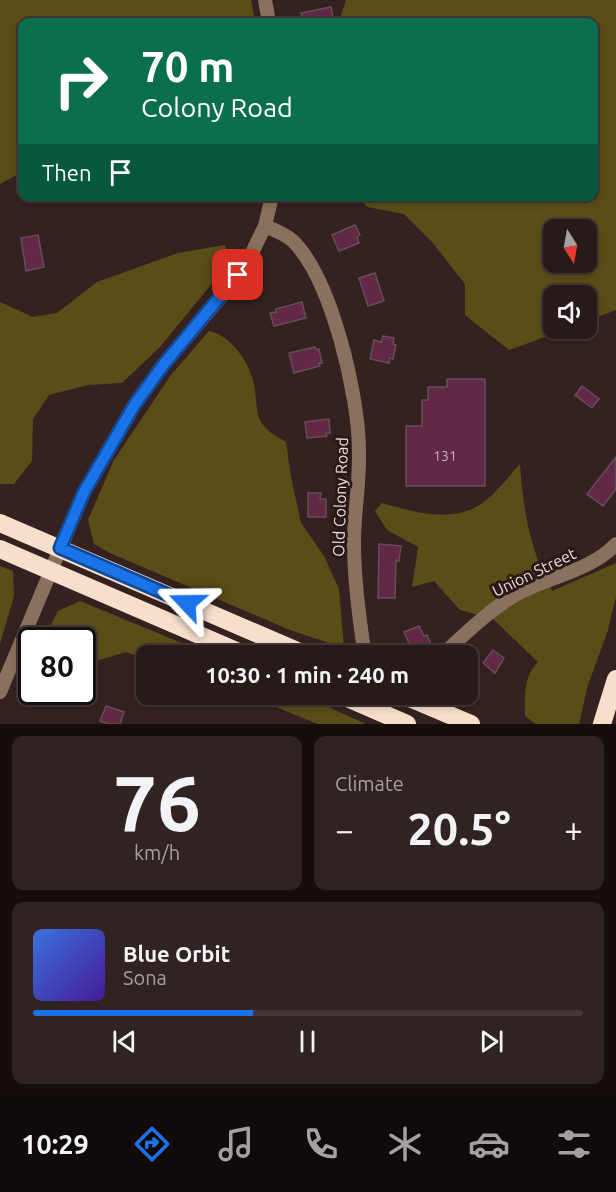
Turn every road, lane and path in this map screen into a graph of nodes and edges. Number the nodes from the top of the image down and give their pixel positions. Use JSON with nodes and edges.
{"nodes":[{"id":1,"x":265,"y":0,"type":"edge"},
{"id":2,"x":268,"y":18,"type":"edge"},
{"id":3,"x":271,"y":201,"type":"edge"},
{"id":4,"x":265,"y":226,"type":"junction"},
{"id":5,"x":0,"y":523,"type":"edge"},
{"id":6,"x":616,"y":544,"type":"edge"},
{"id":7,"x":60,"y":548,"type":"junction"},
{"id":8,"x":0,"y":549,"type":"edge"},
{"id":9,"x":52,"y":571,"type":"junction"},
{"id":10,"x":223,"y":645,"type":"edge"},
{"id":11,"x":284,"y":645,"type":"edge"},
{"id":12,"x":364,"y":645,"type":"edge"},
{"id":13,"x":454,"y":645,"type":"edge"},
{"id":14,"x":616,"y":679,"type":"edge"},
{"id":15,"x":0,"y":692,"type":"edge"},
{"id":16,"x":362,"y":705,"type":"edge"},
{"id":17,"x":406,"y":705,"type":"edge"},
{"id":18,"x":430,"y":705,"type":"edge"},
{"id":19,"x":398,"y":722,"type":"edge"},
{"id":20,"x":471,"y":724,"type":"edge"},
{"id":21,"x":602,"y":724,"type":"edge"}],
"edges":[{"from":1,"to":2,"type":"street"},
{"from":3,"to":4,"type":"street"},
{"from":4,"to":7,"type":"street"},
{"from":4,"to":12,"type":"street","name":"Old Colony Road"},
{"from":5,"to":7,"type":"highway"},
{"from":6,"to":13,"type":"street","name":"Union Street"},
{"from":7,"to":9,"type":"street"},
{"from":7,"to":11,"type":"highway"},
{"from":8,"to":9,"type":"highway"},
{"from":9,"to":10,"type":"highway"},
{"from":9,"to":15,"type":"street"},
{"from":14,"to":21,"type":"highway"},
{"from":16,"to":19,"type":"highway"},
{"from":17,"to":19,"type":"street"},
{"from":18,"to":20,"type":"highway"}]}
